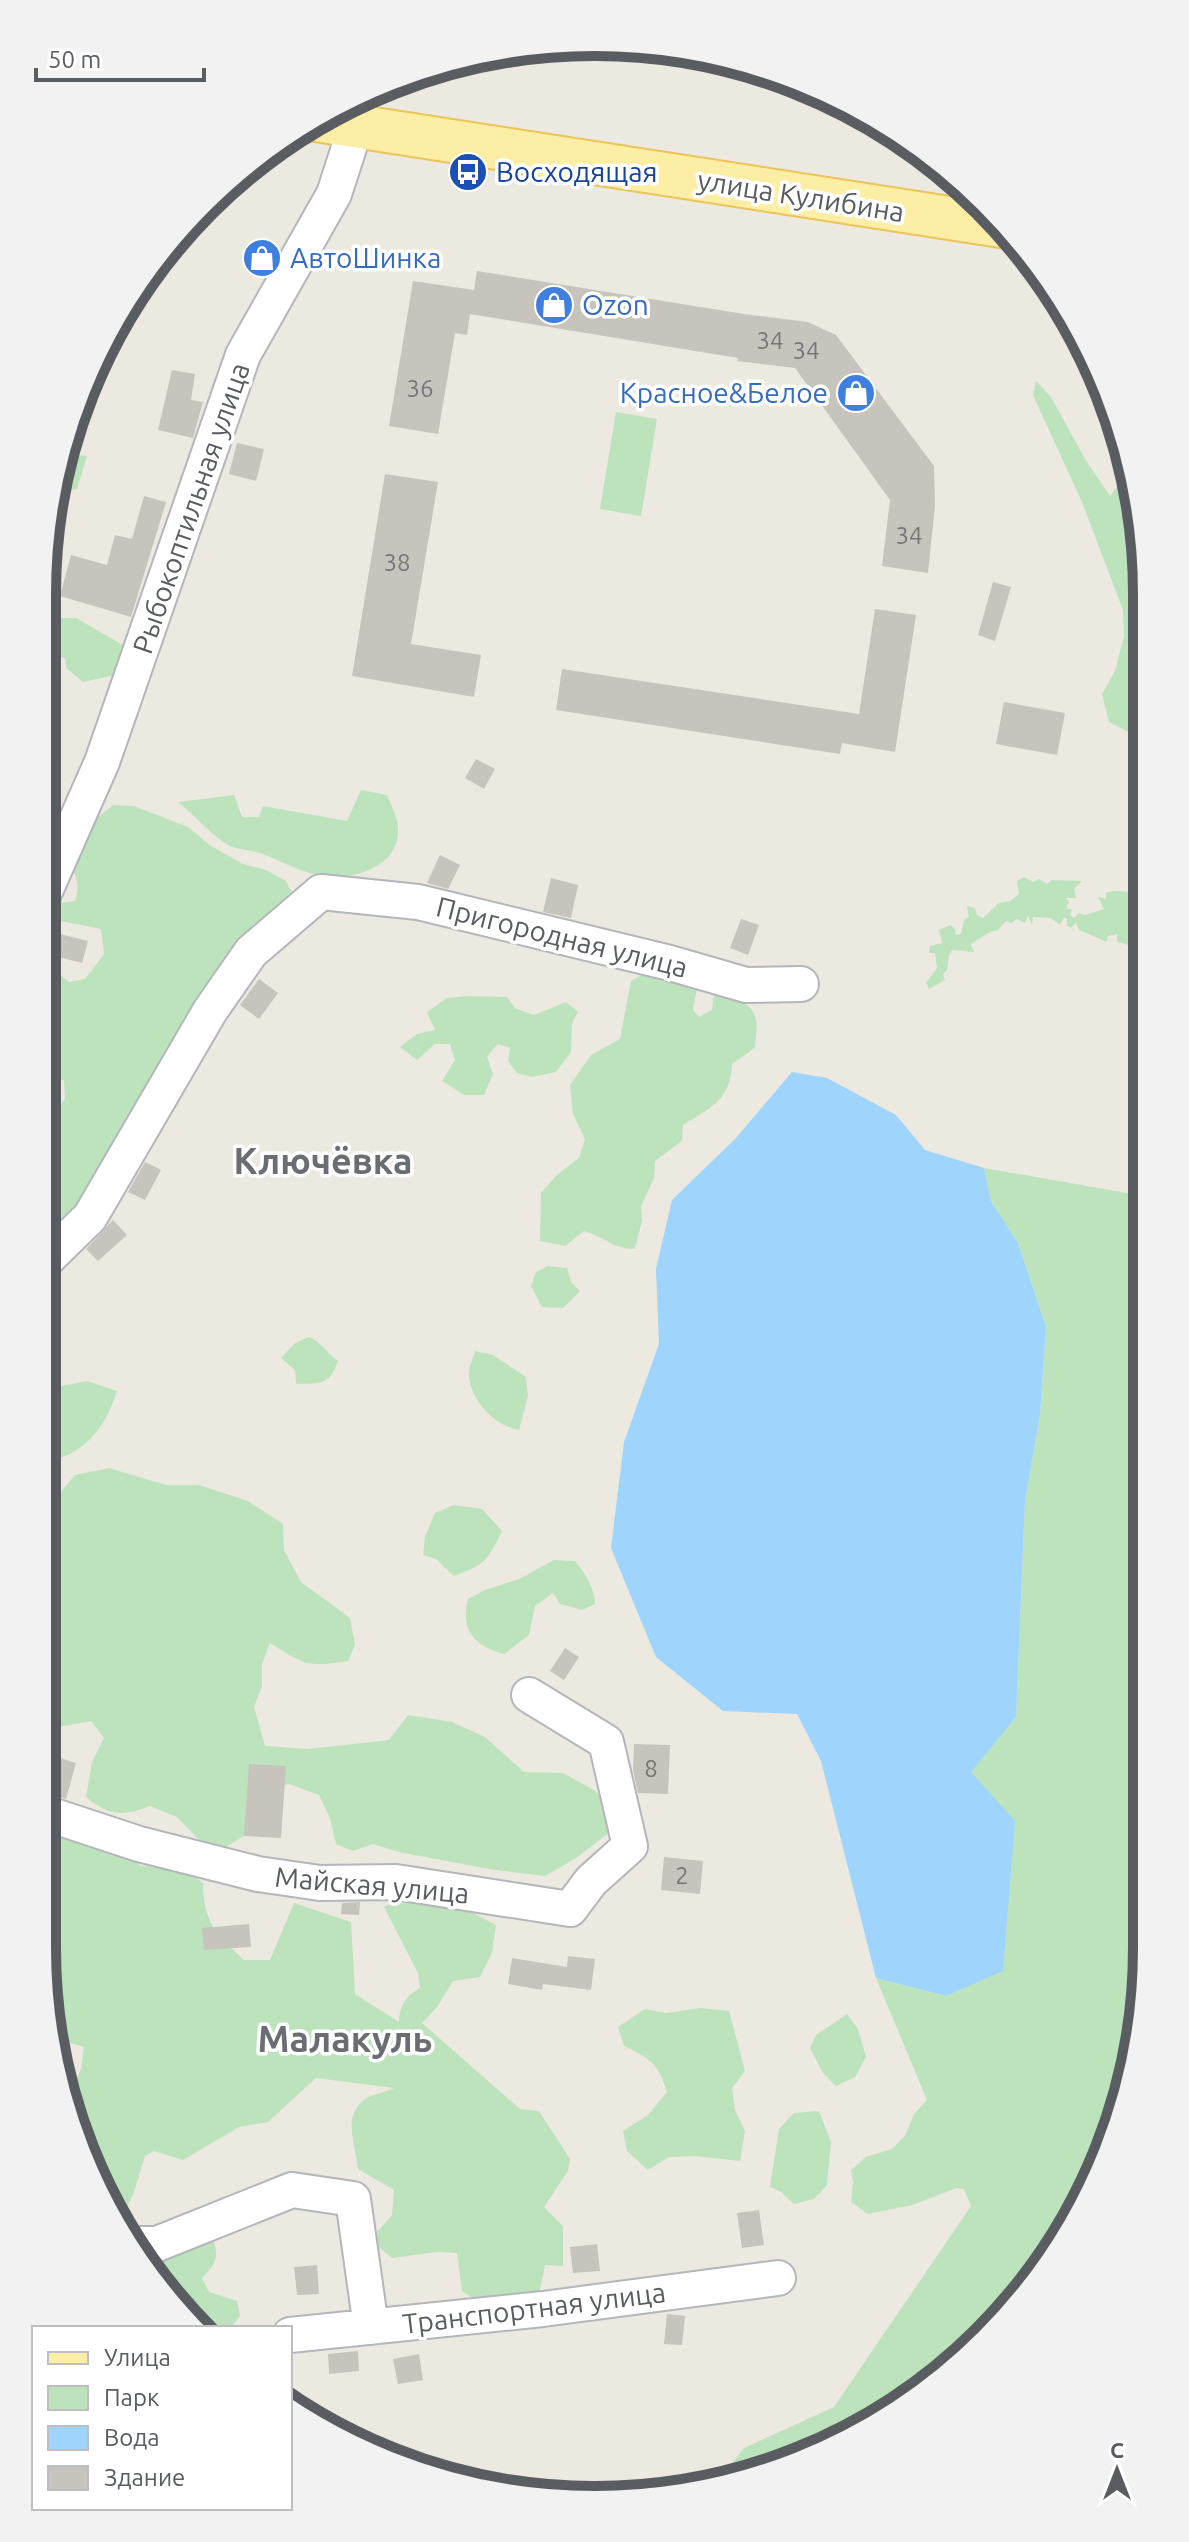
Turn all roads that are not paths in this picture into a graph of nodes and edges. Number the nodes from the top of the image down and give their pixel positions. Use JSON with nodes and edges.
{"nodes":[{"id":1,"x":336,"y":123,"type":"edge"},
{"id":2,"x":984,"y":223,"type":"edge"},
{"id":3,"x":56,"y":866,"type":"edge"},
{"id":4,"x":801,"y":984,"type":"dead end"},
{"id":5,"x":56,"y":1250,"type":"edge"},
{"id":6,"x":529,"y":1695,"type":"dead end"},
{"id":7,"x":56,"y":1817,"type":"edge"},
{"id":8,"x":145,"y":2244,"type":"edge"},
{"id":9,"x":778,"y":2278,"type":"dead end"},
{"id":10,"x":371,"y":2327,"type":"junction"},
{"id":11,"x":292,"y":2335,"type":"edge"}],
"edges":[{"from":1,"to":2,"type":"main road","name":"улица Кулибина"},
{"from":1,"to":3,"type":"street","name":"Рыбокоптильная улица"},
{"from":4,"to":5,"type":"street","name":"Пригородная улица"},
{"from":6,"to":7,"type":"street","name":"Майская улица"},
{"from":8,"to":10,"type":"street"},
{"from":9,"to":10,"type":"street","name":"Транспортная улица"},
{"from":10,"to":11,"type":"street","name":"Транспортная улица"}]}
